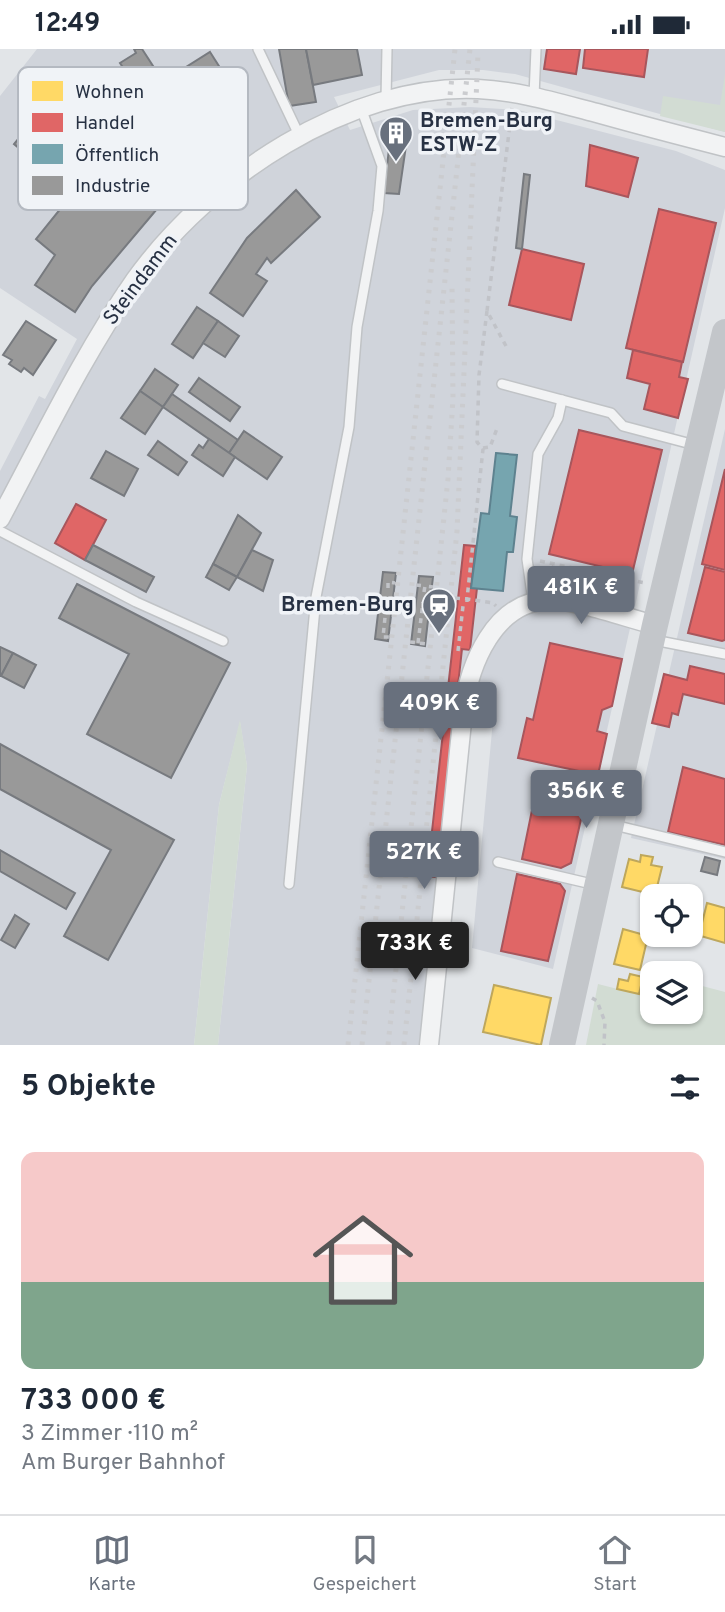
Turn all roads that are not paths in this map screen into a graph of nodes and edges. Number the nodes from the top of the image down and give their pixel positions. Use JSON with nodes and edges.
{"nodes":[{"id":1,"x":258,"y":49,"type":"edge"},
{"id":2,"x":387,"y":49,"type":"edge"},
{"id":3,"x":536,"y":49,"type":"edge"},
{"id":4,"x":534,"y":96,"type":"junction"},
{"id":5,"x":386,"y":99,"type":"junction"},
{"id":6,"x":361,"y":108,"type":"junction"},
{"id":7,"x":300,"y":137,"type":"junction"},
{"id":8,"x":725,"y":147,"type":"edge"},
{"id":9,"x":248,"y":172,"type":"edge"},
{"id":10,"x":200,"y":210,"type":"edge"},
{"id":11,"x":725,"y":332,"type":"edge"},
{"id":12,"x":720,"y":379,"type":"edge"},
{"id":13,"x":502,"y":384,"type":"dead end"},
{"id":14,"x":562,"y":400,"type":"junction"},
{"id":15,"x":697,"y":445,"type":"junction"},
{"id":16,"x":0,"y":519,"type":"edge"},
{"id":17,"x":0,"y":531,"type":"edge"},
{"id":18,"x":533,"y":601,"type":"junction"},
{"id":19,"x":654,"y":632,"type":"junction"},
{"id":20,"x":223,"y":641,"type":"dead end"},
{"id":21,"x":725,"y":654,"type":"edge"},
{"id":22,"x":611,"y":825,"type":"junction"},
{"id":23,"x":725,"y":852,"type":"edge"},
{"id":24,"x":498,"y":862,"type":"dead end"},
{"id":25,"x":289,"y":884,"type":"dead end"},
{"id":26,"x":598,"y":885,"type":"junction"},
{"id":27,"x":429,"y":1045,"type":"edge"},
{"id":28,"x":562,"y":1045,"type":"edge"}],
"edges":[{"from":1,"to":7,"type":"lane"},
{"from":2,"to":5,"type":"lane"},
{"from":3,"to":4,"type":"lane"},
{"from":4,"to":5,"type":"street","name":"Steindamm"},
{"from":4,"to":8,"type":"street","name":"Steindamm"},
{"from":5,"to":6,"type":"street","name":"Steindamm"},
{"from":6,"to":7,"type":"street","name":"Steindamm"},
{"from":6,"to":25,"type":"lane"},
{"from":7,"to":9,"type":"street","name":"Steindamm"},
{"from":10,"to":16,"type":"street","name":"Steindamm"},
{"from":11,"to":12,"type":"main road"},
{"from":12,"to":15,"type":"main road"},
{"from":13,"to":14,"type":"lane"},
{"from":14,"to":15,"type":"lane"},
{"from":14,"to":18,"type":"lane"},
{"from":15,"to":19,"type":"main road"},
{"from":17,"to":20,"type":"lane"},
{"from":18,"to":19,"type":"street"},
{"from":18,"to":27,"type":"street"},
{"from":19,"to":21,"type":"lane"},
{"from":19,"to":22,"type":"main road"},
{"from":22,"to":23,"type":"lane"},
{"from":22,"to":26,"type":"main road"},
{"from":24,"to":26,"type":"lane"},
{"from":26,"to":28,"type":"main road"}]}
